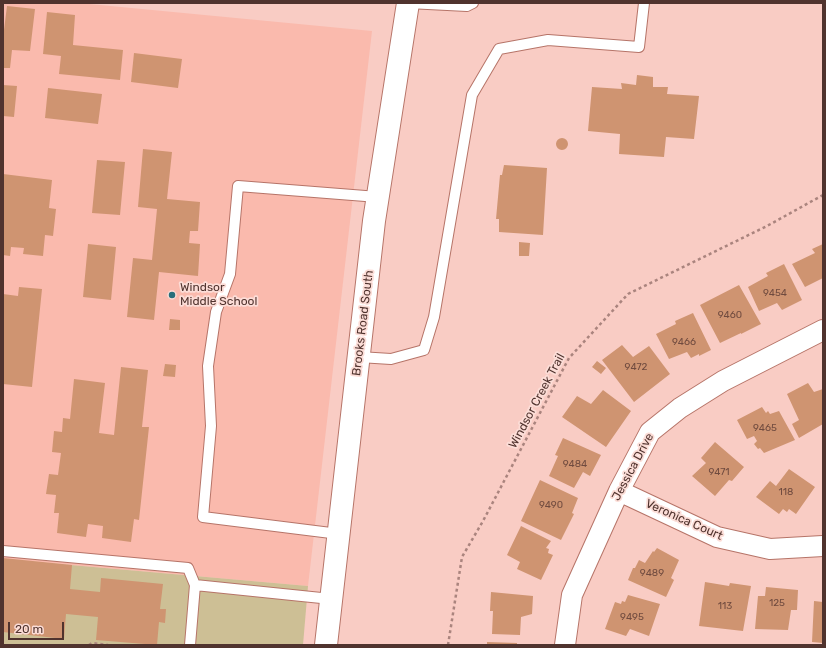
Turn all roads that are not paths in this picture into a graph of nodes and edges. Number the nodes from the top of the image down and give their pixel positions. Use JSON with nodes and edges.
{"nodes":[{"id":1,"x":404,"y":3,"type":"edge"},
{"id":2,"x":408,"y":3,"type":"edge"},
{"id":3,"x":474,"y":3,"type":"edge"},
{"id":4,"x":644,"y":3,"type":"edge"},
{"id":5,"x":378,"y":197,"type":"junction"},
{"id":6,"x":823,"y":330,"type":"edge"},
{"id":7,"x":359,"y":357,"type":"junction"},
{"id":8,"x":619,"y":491,"type":"junction"},
{"id":9,"x":339,"y":534,"type":"junction"},
{"id":10,"x":823,"y":546,"type":"edge"},
{"id":11,"x":3,"y":551,"type":"edge"},
{"id":12,"x":195,"y":585,"type":"junction"},
{"id":13,"x":331,"y":599,"type":"junction"},
{"id":14,"x":190,"y":645,"type":"edge"},
{"id":15,"x":326,"y":645,"type":"edge"},
{"id":16,"x":565,"y":645,"type":"edge"}],
"edges":[{"from":1,"to":2,"type":"street"},
{"from":2,"to":3,"type":"lane"},
{"from":2,"to":5,"type":"street","name":"Brooks Road South"},
{"from":4,"to":7,"type":"lane"},
{"from":5,"to":7,"type":"street","name":"Brooks Road South"},
{"from":5,"to":9,"type":"lane"},
{"from":6,"to":8,"type":"street","name":"Jessica Drive"},
{"from":7,"to":9,"type":"street","name":"Brooks Road South"},
{"from":8,"to":10,"type":"street","name":"Veronica Court"},
{"from":8,"to":16,"type":"street","name":"Jessica Drive"},
{"from":9,"to":13,"type":"street","name":"Brooks Road South"},
{"from":11,"to":12,"type":"lane"},
{"from":12,"to":13,"type":"lane"},
{"from":12,"to":14,"type":"lane"},
{"from":13,"to":15,"type":"street","name":"Brooks Road South"}]}
